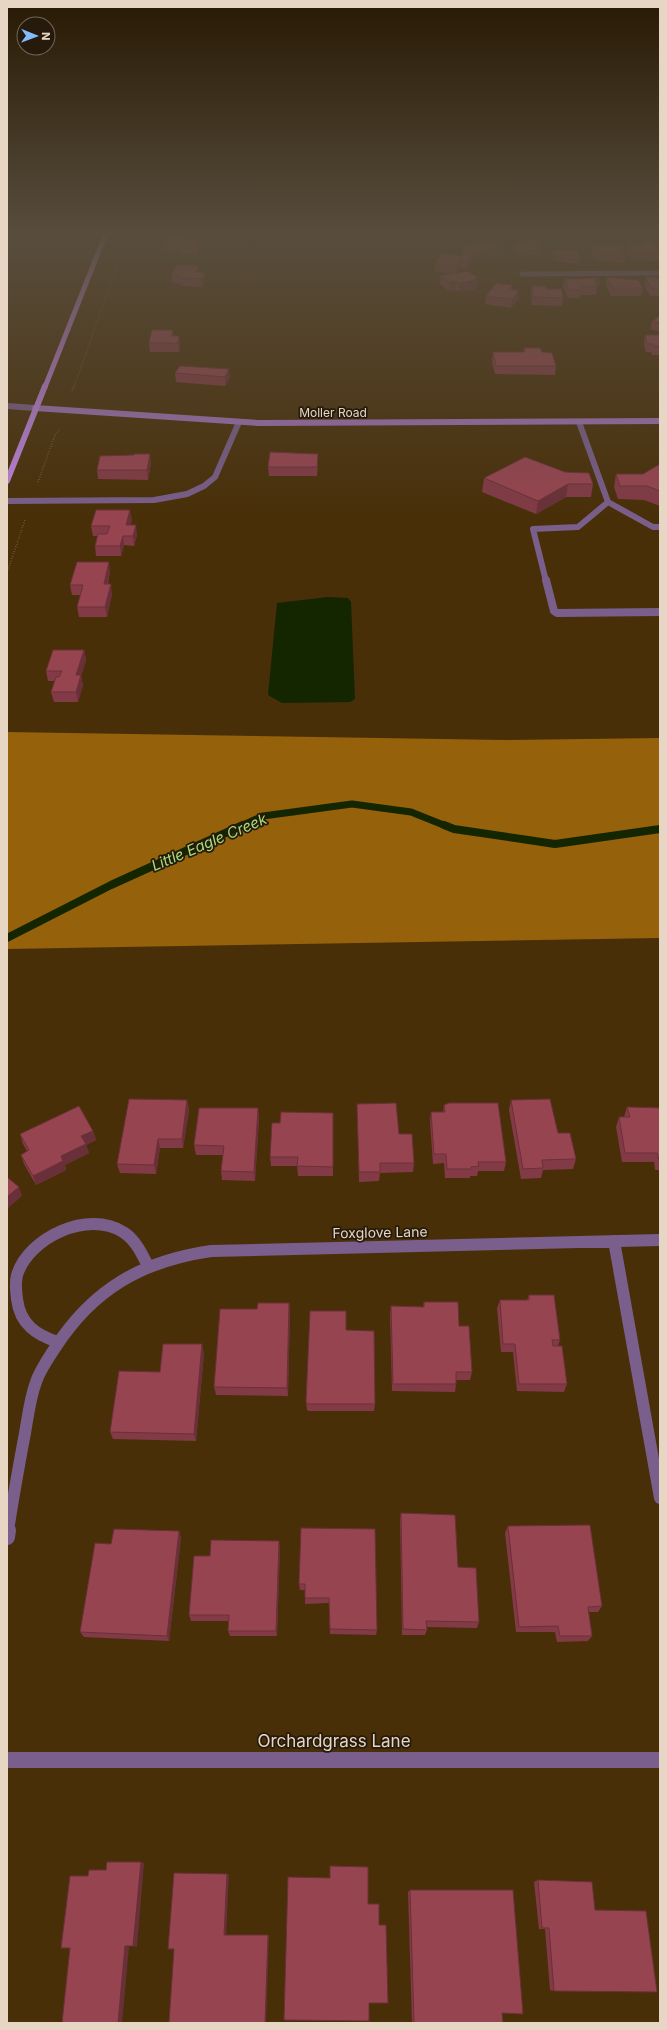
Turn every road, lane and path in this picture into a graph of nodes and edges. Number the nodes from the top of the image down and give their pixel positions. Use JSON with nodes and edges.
{"nodes":[{"id":1,"x":68,"y":328,"type":"edge"},
{"id":2,"x":7,"y":406,"type":"edge"},
{"id":3,"x":35,"y":408,"type":"junction"},
{"id":4,"x":660,"y":421,"type":"edge"},
{"id":5,"x":239,"y":422,"type":"junction"},
{"id":6,"x":579,"y":422,"type":"junction"},
{"id":7,"x":7,"y":481,"type":"edge"},
{"id":8,"x":7,"y":501,"type":"edge"},
{"id":9,"x":608,"y":502,"type":"junction"},
{"id":10,"x":660,"y":527,"type":"edge"},
{"id":11,"x":660,"y":612,"type":"edge"},
{"id":12,"x":660,"y":1240,"type":"edge"},
{"id":13,"x":614,"y":1241,"type":"junction"},
{"id":14,"x":148,"y":1266,"type":"junction"},
{"id":15,"x":58,"y":1342,"type":"junction"},
{"id":16,"x":660,"y":1498,"type":"edge"},
{"id":17,"x":7,"y":1537,"type":"edge"},
{"id":18,"x":7,"y":1760,"type":"edge"},
{"id":19,"x":660,"y":1760,"type":"edge"}],
"edges":[{"from":1,"to":3,"type":"main road"},
{"from":2,"to":3,"type":"street","name":"Moller Road"},
{"from":3,"to":5,"type":"street","name":"Moller Road"},
{"from":3,"to":7,"type":"main road"},
{"from":4,"to":6,"type":"street","name":"Moller Road"},
{"from":5,"to":6,"type":"street","name":"Moller Road"},
{"from":5,"to":8,"type":"street"},
{"from":6,"to":9,"type":"street"},
{"from":9,"to":10,"type":"street"},
{"from":9,"to":11,"type":"street"},
{"from":12,"to":13,"type":"street","name":"Foxglove Lane"},
{"from":13,"to":14,"type":"street","name":"Foxglove Lane"},
{"from":13,"to":16,"type":"street"},
{"from":14,"to":15,"type":"street","name":"Foxglove Lane"},
{"from":14,"to":15,"type":"street"},
{"from":15,"to":17,"type":"street","name":"Foxglove Lane"},
{"from":18,"to":19,"type":"street","name":"Orchardgrass Lane"}]}
